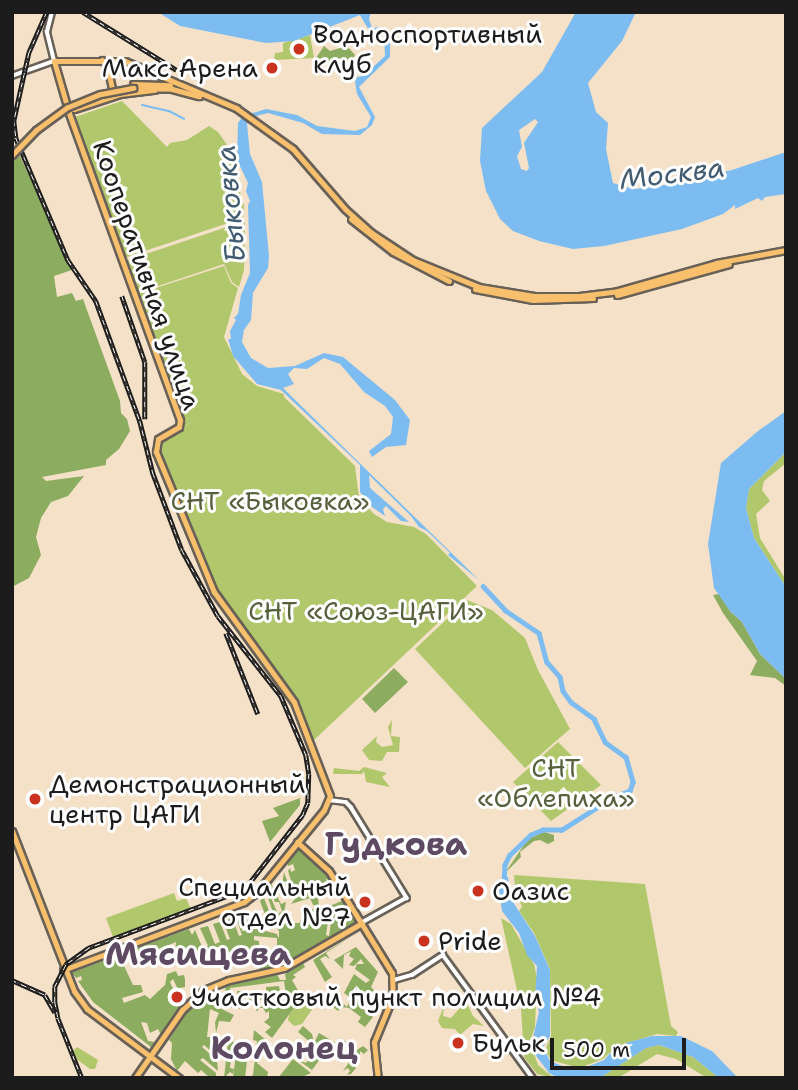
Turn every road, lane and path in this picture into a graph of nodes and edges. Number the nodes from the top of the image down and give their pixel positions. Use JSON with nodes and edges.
{"nodes":[{"id":1,"x":52,"y":12,"type":"edge"},
{"id":2,"x":100,"y":59,"type":"junction"},
{"id":3,"x":57,"y":60,"type":"junction"},
{"id":4,"x":55,"y":68,"type":"junction"},
{"id":5,"x":31,"y":69,"type":"junction"},
{"id":6,"x":12,"y":76,"type":"edge"},
{"id":7,"x":133,"y":86,"type":"junction"},
{"id":8,"x":189,"y":90,"type":"junction"},
{"id":9,"x":107,"y":98,"type":"junction"},
{"id":10,"x":70,"y":108,"type":"junction"},
{"id":11,"x":12,"y":149,"type":"edge"},
{"id":12,"x":12,"y":155,"type":"edge"},
{"id":13,"x":786,"y":252,"type":"edge"},
{"id":14,"x":331,"y":802,"type":"junction"},
{"id":15,"x":12,"y":831,"type":"edge"},
{"id":16,"x":297,"y":842,"type":"junction"},
{"id":17,"x":362,"y":923,"type":"junction"},
{"id":18,"x":63,"y":970,"type":"junction"},
{"id":19,"x":394,"y":980,"type":"junction"},
{"id":20,"x":150,"y":1056,"type":"junction"},
{"id":21,"x":135,"y":1078,"type":"edge"},
{"id":22,"x":179,"y":1078,"type":"edge"},
{"id":23,"x":378,"y":1078,"type":"edge"},
{"id":24,"x":533,"y":1078,"type":"edge"}],
"edges":[{"from":1,"to":3,"type":"street"},
{"from":2,"to":3,"type":"main road"},
{"from":2,"to":8,"type":"main road"},
{"from":2,"to":9,"type":"main road"},
{"from":3,"to":4,"type":"main road"},
{"from":3,"to":5,"type":"street"},
{"from":4,"to":5,"type":"street"},
{"from":4,"to":10,"type":"main road"},
{"from":5,"to":6,"type":"street"},
{"from":7,"to":8,"type":"main road"},
{"from":7,"to":11,"type":"main road","bridge":true},
{"from":7,"to":12,"type":"main road","bridge":true},
{"from":8,"to":9,"type":"main road"},
{"from":8,"to":13,"type":"main road"},
{"from":9,"to":10,"type":"main road"},
{"from":10,"to":14,"type":"main road","name":"Кооперативная улица"},
{"from":14,"to":16,"type":"main road"},
{"from":14,"to":17,"type":"street"},
{"from":15,"to":18,"type":"main road"},
{"from":16,"to":17,"type":"main road"},
{"from":16,"to":18,"type":"main road"},
{"from":17,"to":19,"type":"main road"},
{"from":17,"to":20,"type":"main road"},
{"from":18,"to":20,"type":"main road"},
{"from":19,"to":23,"type":"main road"},
{"from":19,"to":24,"type":"street"},
{"from":20,"to":21,"type":"main road"},
{"from":20,"to":22,"type":"main road"}]}
